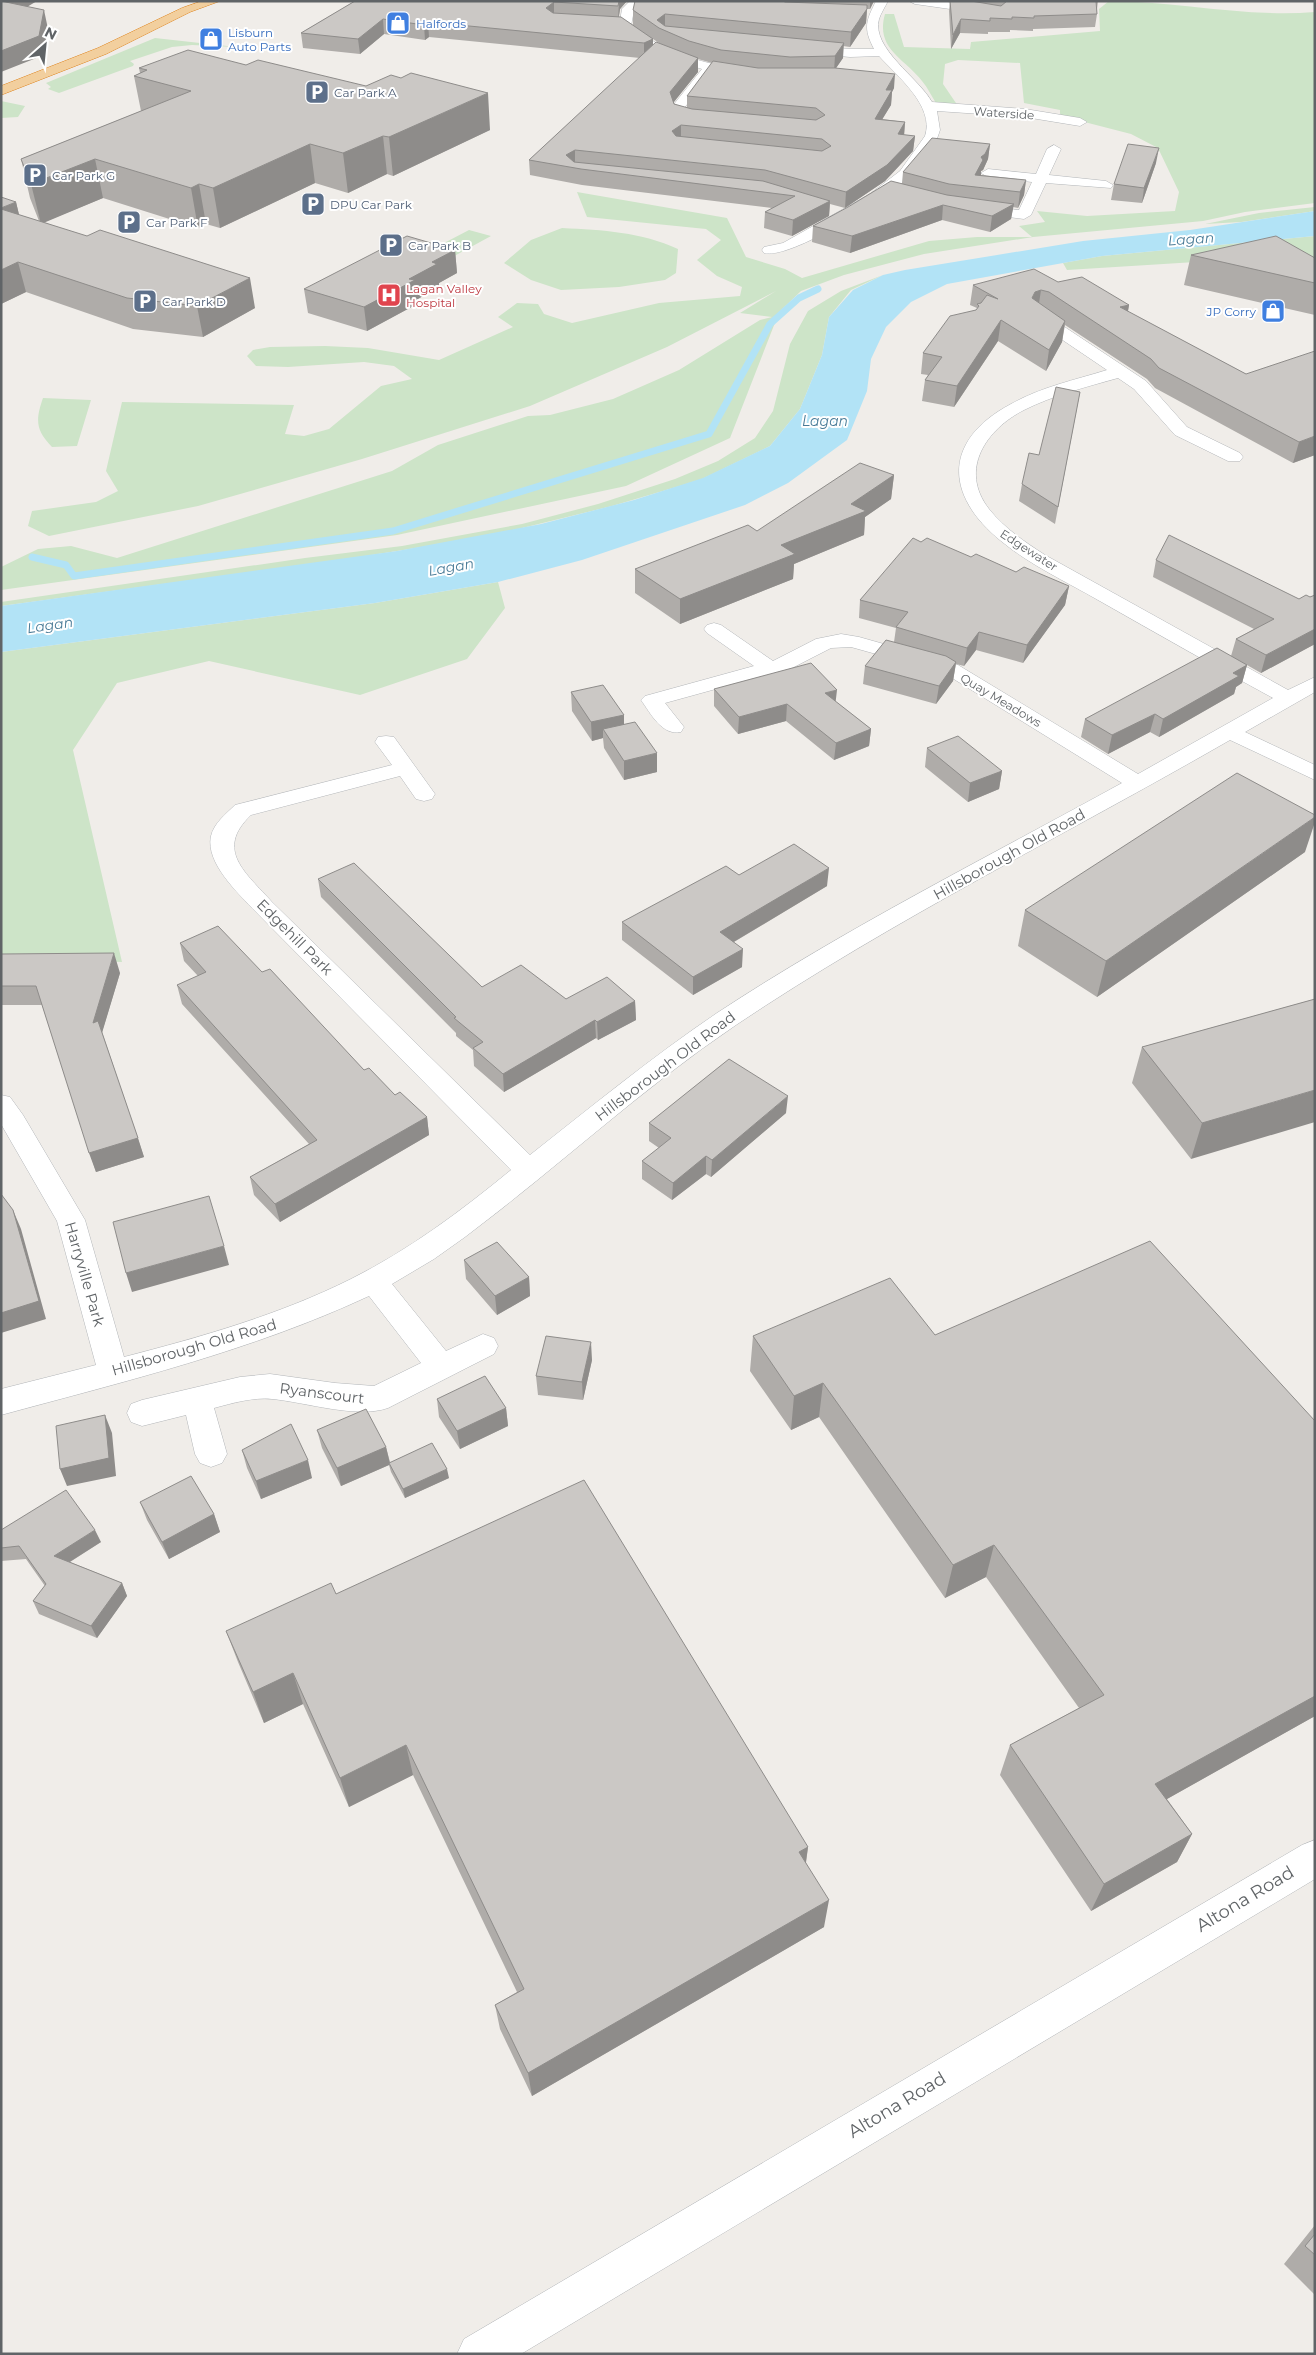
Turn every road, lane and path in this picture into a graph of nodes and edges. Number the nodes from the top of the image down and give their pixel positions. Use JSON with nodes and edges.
{"nodes":[{"id":1,"x":197,"y":1,"type":"edge"},
{"id":2,"x":214,"y":1,"type":"edge"},
{"id":3,"x":637,"y":1,"type":"edge"},
{"id":4,"x":882,"y":1,"type":"edge"},
{"id":5,"x":915,"y":1,"type":"edge"},
{"id":6,"x":186,"y":10,"type":"junction"},
{"id":7,"x":982,"y":11,"type":"junction"},
{"id":8,"x":1000,"y":13,"type":"edge"},
{"id":9,"x":974,"y":21,"type":"edge"},
{"id":10,"x":791,"y":47,"type":"edge"},
{"id":11,"x":880,"y":52,"type":"junction"},
{"id":12,"x":709,"y":69,"type":"junction"},
{"id":13,"x":900,"y":71,"type":"junction"},
{"id":14,"x":884,"y":72,"type":"edge"},
{"id":15,"x":756,"y":74,"type":"edge"},
{"id":16,"x":1,"y":91,"type":"edge"},
{"id":17,"x":926,"y":105,"type":"junction"},
{"id":18,"x":721,"y":120,"type":"edge"},
{"id":19,"x":1080,"y":122,"type":"dead end"},
{"id":20,"x":1054,"y":149,"type":"dead end"},
{"id":21,"x":988,"y":172,"type":"dead end"},
{"id":22,"x":1041,"y":178,"type":"junction"},
{"id":23,"x":1106,"y":185,"type":"dead end"},
{"id":24,"x":887,"y":189,"type":"junction"},
{"id":25,"x":904,"y":194,"type":"edge"},
{"id":26,"x":966,"y":208,"type":"edge"},
{"id":27,"x":826,"y":209,"type":"edge"},
{"id":28,"x":844,"y":214,"type":"junction"},
{"id":29,"x":769,"y":250,"type":"dead end"},
{"id":30,"x":1040,"y":316,"type":"edge"},
{"id":31,"x":1119,"y":372,"type":"junction"},
{"id":32,"x":1234,"y":457,"type":"dead end"},
{"id":33,"x":714,"y":629,"type":"dead end"},
{"id":34,"x":770,"y":668,"type":"junction"},
{"id":35,"x":1315,"y":683,"type":"edge"},
{"id":36,"x":1288,"y":698,"type":"junction"},
{"id":37,"x":673,"y":727,"type":"dead end"},
{"id":38,"x":1228,"y":732,"type":"junction"},
{"id":39,"x":386,"y":742,"type":"dead end"},
{"id":40,"x":405,"y":768,"type":"junction"},
{"id":41,"x":1315,"y":773,"type":"edge"},
{"id":42,"x":1138,"y":784,"type":"junction"},
{"id":43,"x":424,"y":794,"type":"dead end"},
{"id":44,"x":1,"y":1104,"type":"edge"},
{"id":45,"x":529,"y":1171,"type":"junction"},
{"id":46,"x":373,"y":1281,"type":"junction"},
{"id":47,"x":483,"y":1346,"type":"dead end"},
{"id":48,"x":440,"y":1367,"type":"junction"},
{"id":49,"x":113,"y":1371,"type":"junction"},
{"id":50,"x":197,"y":1400,"type":"junction"},
{"id":51,"x":1,"y":1402,"type":"edge"},
{"id":52,"x":142,"y":1413,"type":"dead end"},
{"id":53,"x":211,"y":1454,"type":"dead end"},
{"id":54,"x":1315,"y":1858,"type":"edge"},
{"id":55,"x":479,"y":2354,"type":"edge"}],
"edges":[{"from":1,"to":6,"type":"highway"},
{"from":2,"to":6,"type":"highway"},
{"from":3,"to":12,"type":"street"},
{"from":4,"to":11,"type":"street"},
{"from":5,"to":7,"type":"street"},
{"from":6,"to":16,"type":"highway"},
{"from":7,"to":8,"type":"street"},
{"from":7,"to":9,"type":"street"},
{"from":10,"to":11,"type":"street"},
{"from":11,"to":13,"type":"street"},
{"from":12,"to":15,"type":"street"},
{"from":12,"to":18,"type":"street"},
{"from":13,"to":14,"type":"street"},
{"from":13,"to":17,"type":"street"},
{"from":17,"to":19,"type":"street","name":"Waterside"},
{"from":17,"to":24,"type":"street"},
{"from":20,"to":22,"type":"street"},
{"from":21,"to":22,"type":"street"},
{"from":22,"to":23,"type":"street"},
{"from":22,"to":26,"type":"street"},
{"from":24,"to":25,"type":"street"},
{"from":24,"to":28,"type":"street"},
{"from":27,"to":28,"type":"street"},
{"from":28,"to":29,"type":"street"},
{"from":30,"to":31,"type":"street"},
{"from":31,"to":32,"type":"street"},
{"from":31,"to":36,"type":"street","name":"Edgewater"},
{"from":33,"to":34,"type":"street"},
{"from":34,"to":37,"type":"street","name":"Quay Meadows"},
{"from":34,"to":42,"type":"street","name":"Quay Meadows"},
{"from":35,"to":36,"type":"street","name":"Hillsborough Old Road"},
{"from":36,"to":38,"type":"street","name":"Hillsborough Old Road"},
{"from":38,"to":41,"type":"street"},
{"from":38,"to":42,"type":"street","name":"Hillsborough Old Road"},
{"from":39,"to":40,"type":"street"},
{"from":40,"to":43,"type":"street"},
{"from":40,"to":45,"type":"street","name":"Edgehill Park"},
{"from":42,"to":45,"type":"street","name":"Hillsborough Old Road"},
{"from":44,"to":49,"type":"street","name":"Harryville Park"},
{"from":45,"to":46,"type":"street","name":"Hillsborough Old Road"},
{"from":46,"to":48,"type":"street"},
{"from":46,"to":49,"type":"street","name":"Hillsborough Old Road"},
{"from":47,"to":48,"type":"street","name":"Ryanscourt"},
{"from":48,"to":50,"type":"street","name":"Ryanscourt"},
{"from":49,"to":51,"type":"street","name":"Hillsborough Old Road"},
{"from":50,"to":52,"type":"street","name":"Ryanscourt"},
{"from":50,"to":53,"type":"street"},
{"from":54,"to":55,"type":"street","name":"Altona Road"}]}
